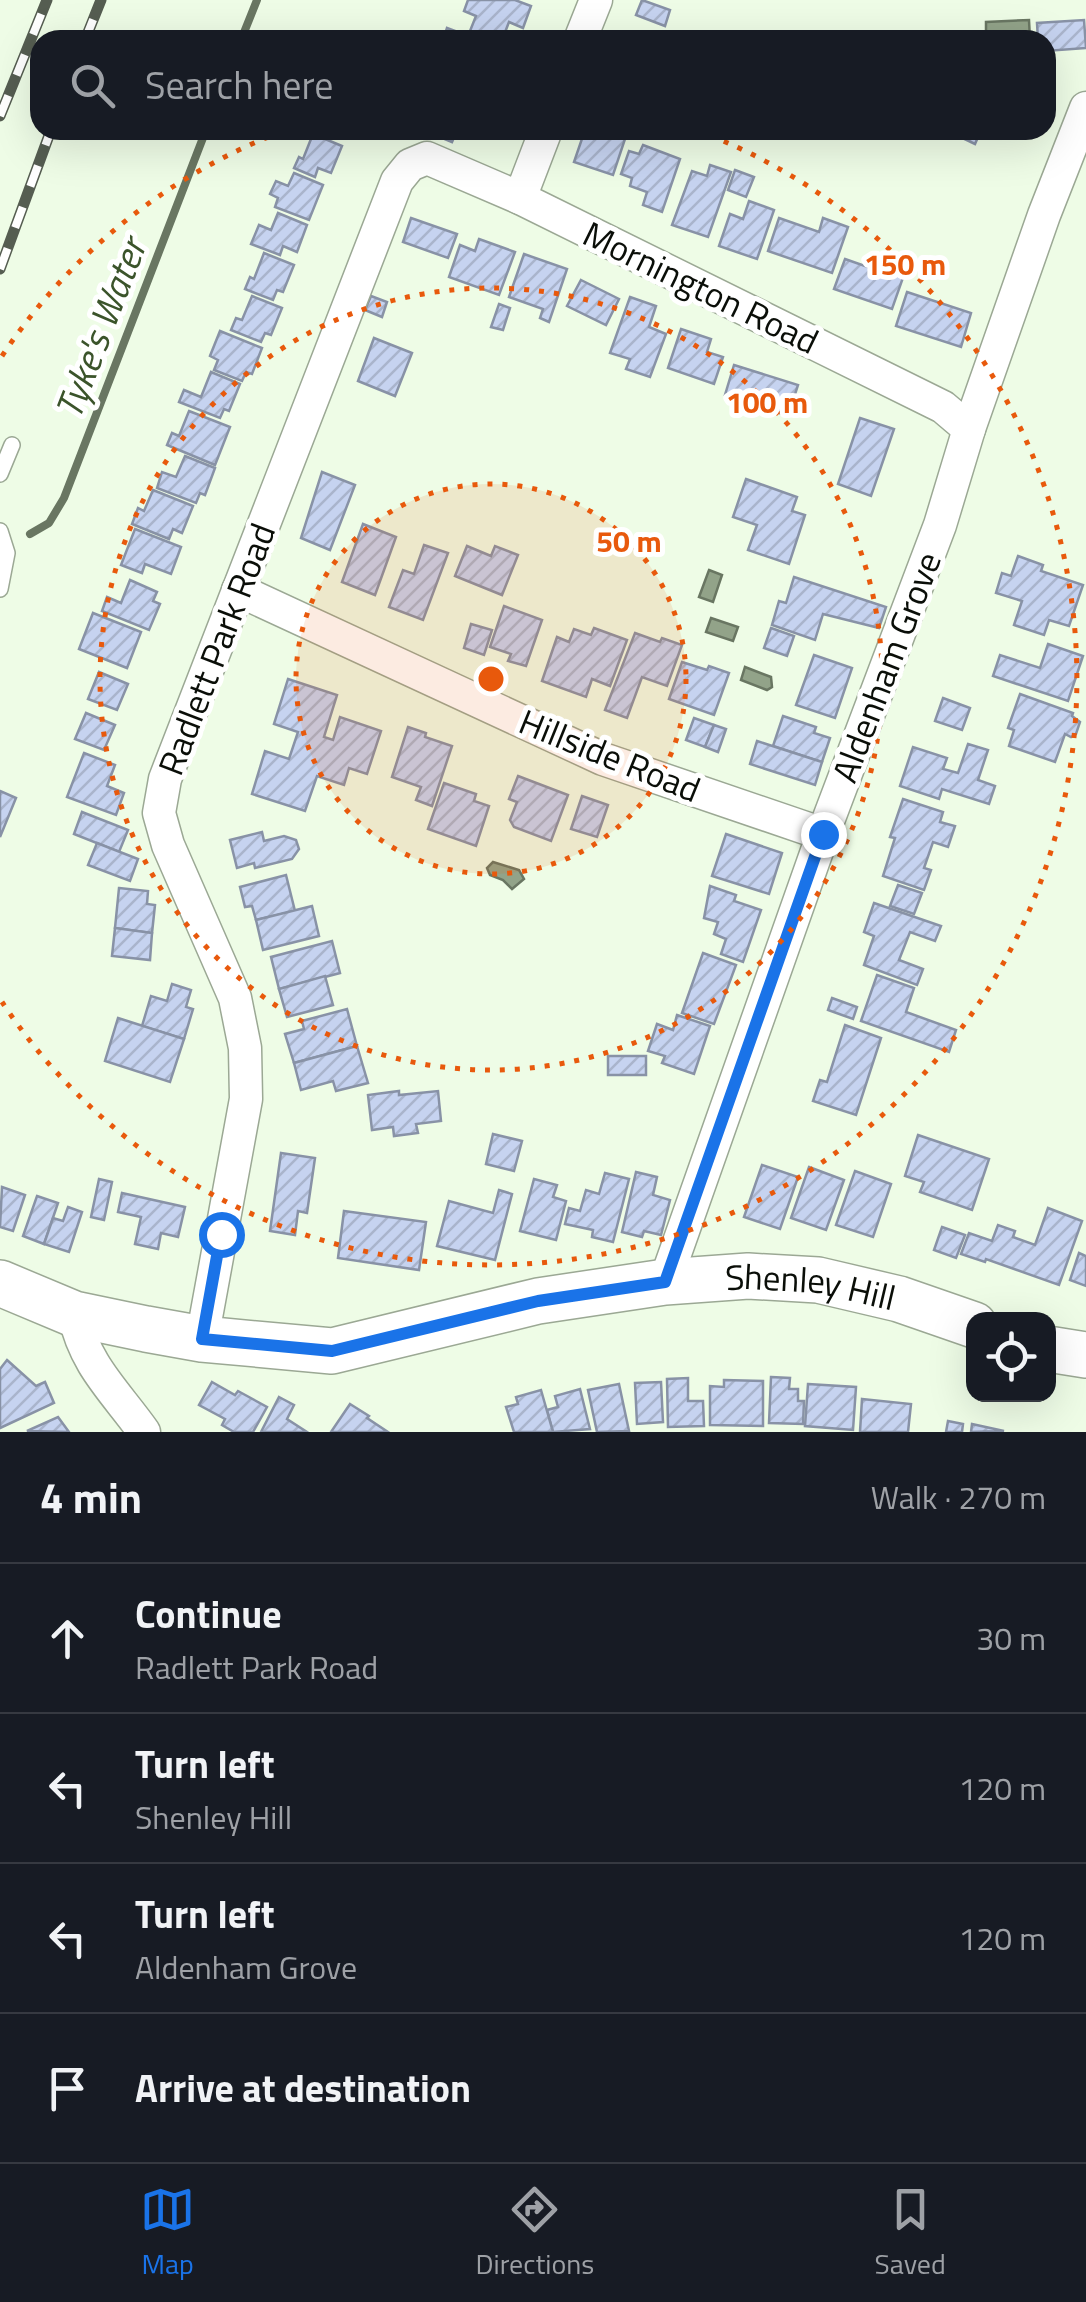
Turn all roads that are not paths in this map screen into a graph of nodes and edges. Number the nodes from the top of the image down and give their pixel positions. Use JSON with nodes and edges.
{"nodes":[{"id":1,"x":596,"y":0,"type":"edge"},
{"id":2,"x":584,"y":30,"type":"edge"},
{"id":3,"x":1086,"y":108,"type":"edge"},
{"id":4,"x":542,"y":140,"type":"edge"},
{"id":5,"x":426,"y":158,"type":"joint"},
{"id":6,"x":520,"y":198,"type":"junction"},
{"id":7,"x":969,"y":429,"type":"junction"},
{"id":8,"x":6,"y":447,"type":"edge"},
{"id":9,"x":0,"y":474,"type":"edge"},
{"id":10,"x":0,"y":531,"type":"edge"},
{"id":11,"x":0,"y":589,"type":"edge"},
{"id":12,"x":238,"y":590,"type":"junction"},
{"id":13,"x":823,"y":834,"type":"junction"},
{"id":14,"x":665,"y":1282,"type":"junction"},
{"id":15,"x":0,"y":1283,"type":"edge"},
{"id":16,"x":74,"y":1314,"type":"junction"},
{"id":17,"x":966,"y":1321,"type":"edge"},
{"id":18,"x":202,"y":1339,"type":"junction"},
{"id":19,"x":1056,"y":1351,"type":"edge"},
{"id":20,"x":1086,"y":1355,"type":"edge"},
{"id":21,"x":144,"y":1432,"type":"edge"}],
"edges":[{"from":1,"to":2,"type":"street"},
{"from":3,"to":7,"type":"street","name":"Aldenham Grove"},
{"from":4,"to":6,"type":"street"},
{"from":5,"to":6,"type":"street","name":"Mornington Road"},
{"from":5,"to":12,"type":"street","name":"Radlett Park Road"},
{"from":6,"to":7,"type":"street","name":"Mornington Road"},
{"from":7,"to":13,"type":"street","name":"Aldenham Grove"},
{"from":8,"to":9,"type":"lane"},
{"from":10,"to":11,"type":"lane"},
{"from":12,"to":13,"type":"street","name":"Hillside Road"},
{"from":12,"to":18,"type":"street","name":"Radlett Park Road"},
{"from":13,"to":14,"type":"street","name":"Aldenham Grove"},
{"from":14,"to":17,"type":"street","name":"Shenley Hill"},
{"from":14,"to":18,"type":"street","name":"Shenley Hill"},
{"from":15,"to":16,"type":"street","name":"Shenley Hill"},
{"from":16,"to":18,"type":"street","name":"Shenley Hill"},
{"from":16,"to":21,"type":"street"},
{"from":19,"to":20,"type":"street"}]}
